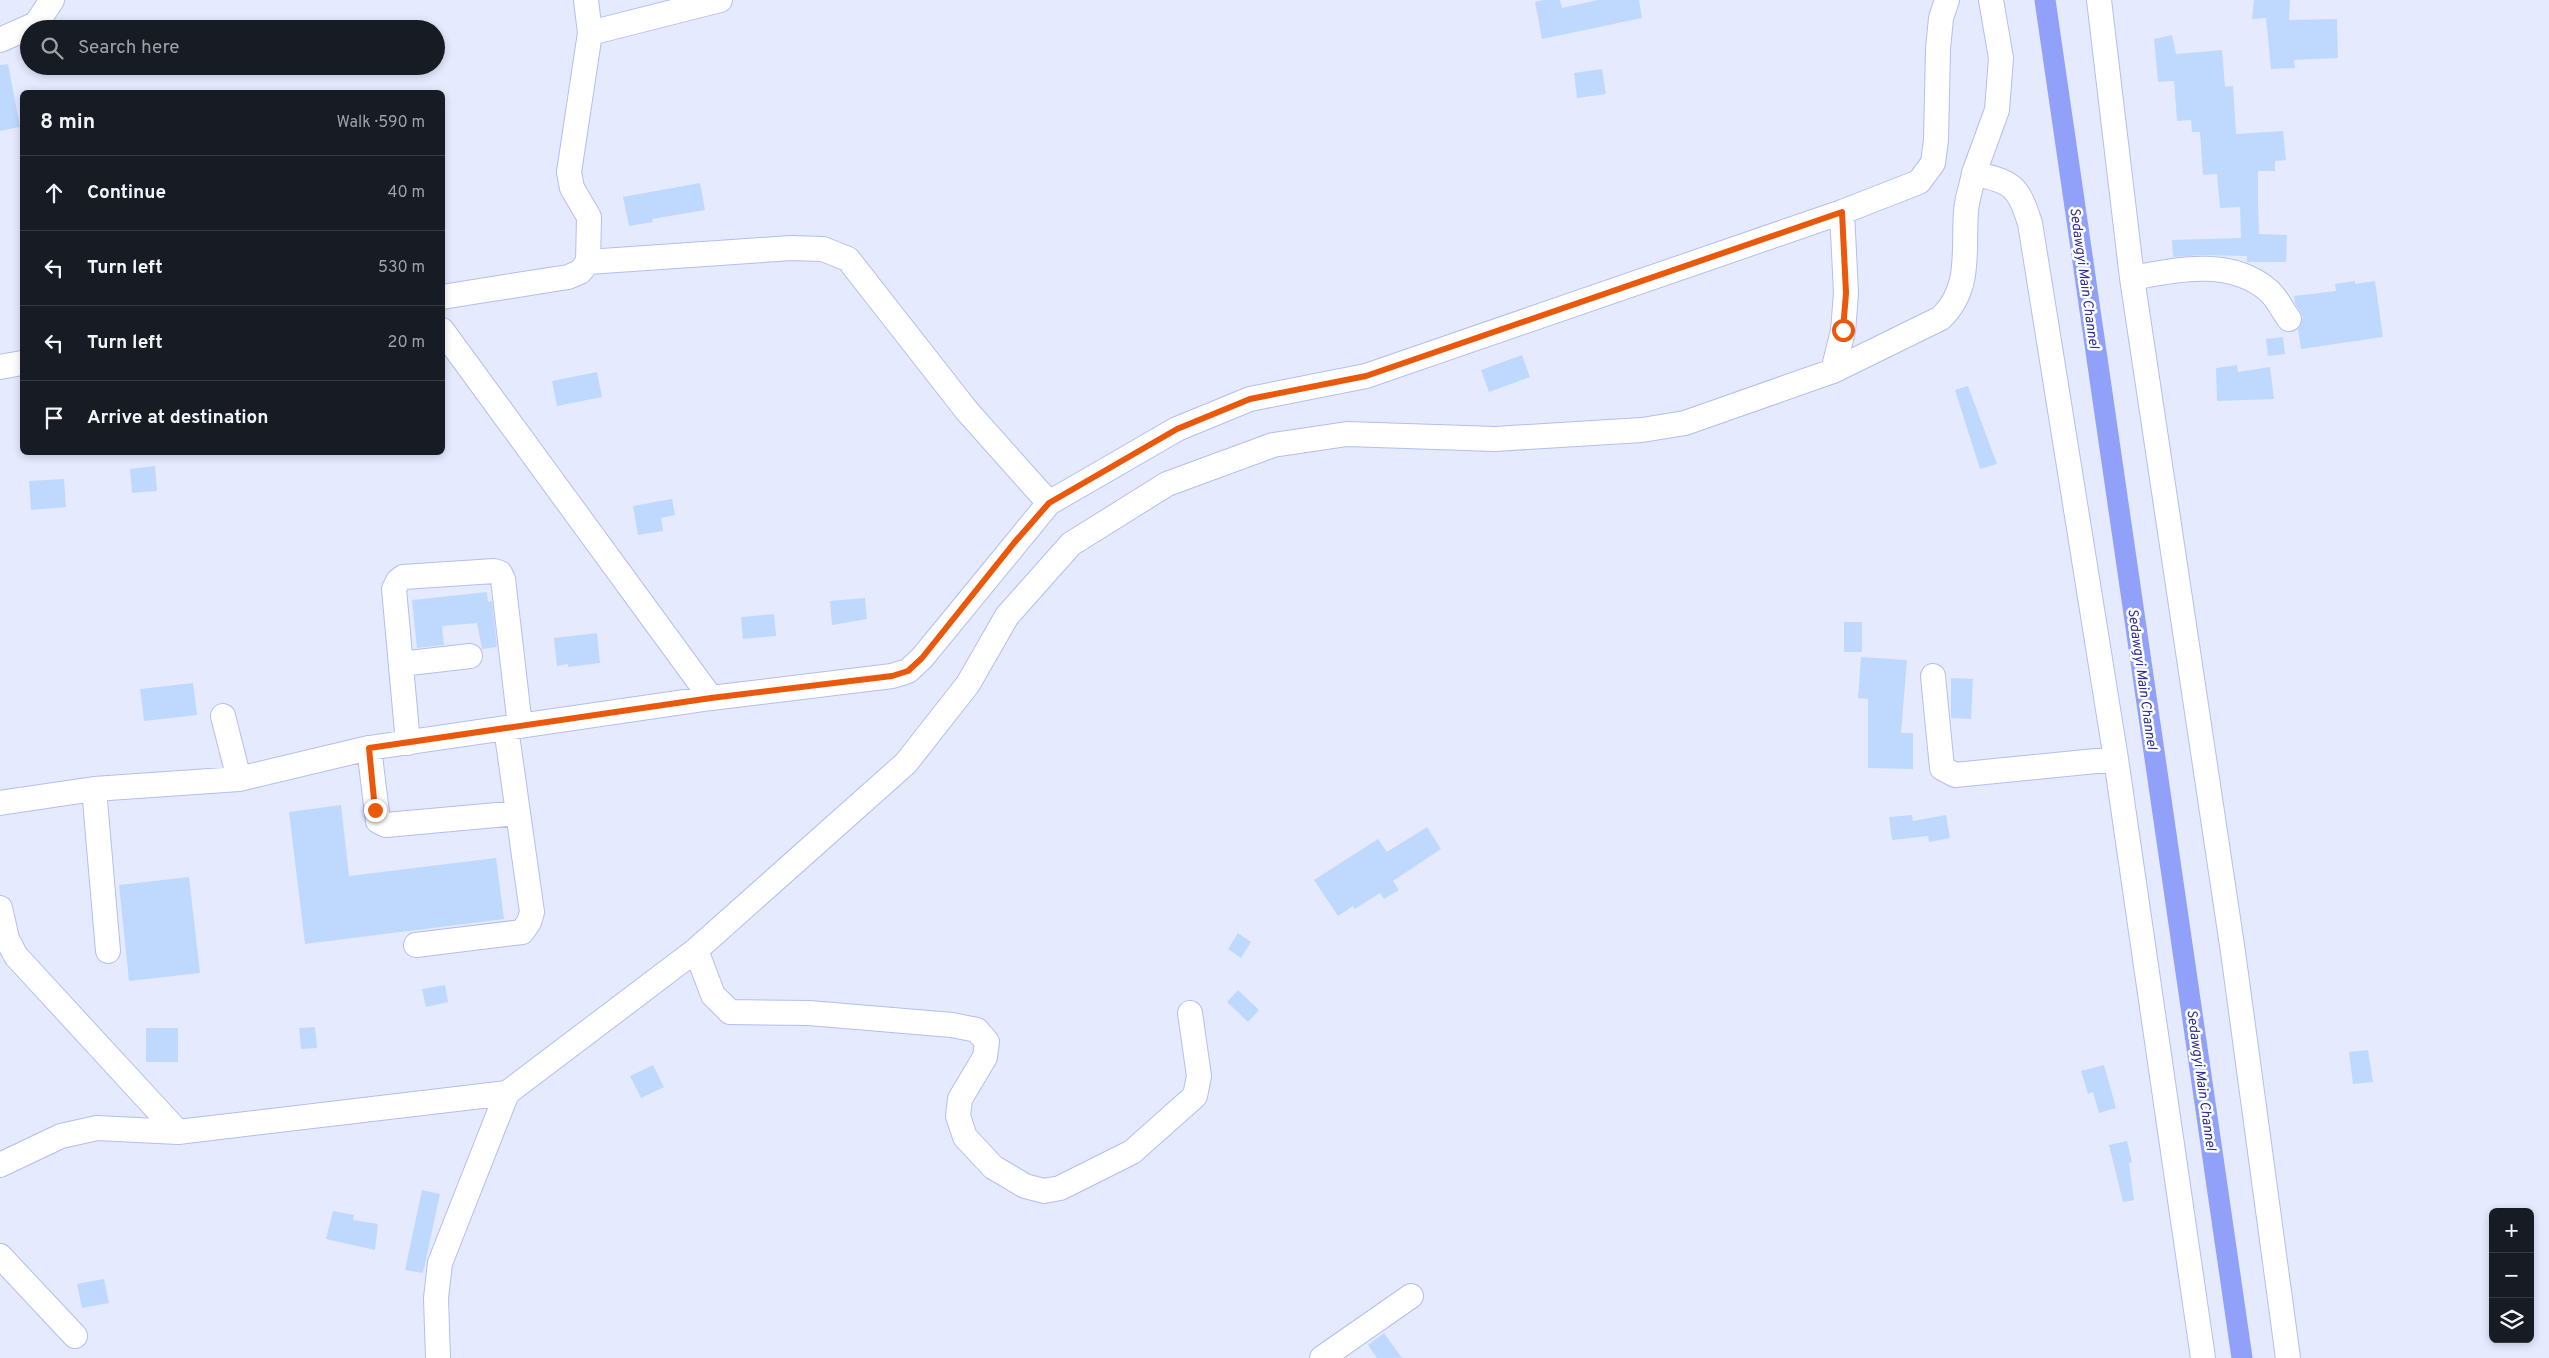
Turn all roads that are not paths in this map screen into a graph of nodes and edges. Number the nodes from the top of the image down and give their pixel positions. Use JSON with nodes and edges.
{"nodes":[{"id":1,"x":52,"y":0,"type":"edge"},
{"id":2,"x":586,"y":0,"type":"edge"},
{"id":3,"x":720,"y":0,"type":"edge"},
{"id":4,"x":1947,"y":0,"type":"edge"},
{"id":5,"x":1991,"y":0,"type":"edge"},
{"id":6,"x":2099,"y":0,"type":"edge"},
{"id":7,"x":39,"y":20,"type":"edge"},
{"id":8,"x":20,"y":31,"type":"edge"},
{"id":9,"x":590,"y":33,"type":"junction"},
{"id":10,"x":0,"y":40,"type":"edge"},
{"id":11,"x":1974,"y":173,"type":"junction"},
{"id":12,"x":1842,"y":212,"type":"junction"},
{"id":13,"x":588,"y":262,"type":"junction"},
{"id":14,"x":2132,"y":278,"type":"junction"},
{"id":15,"x":445,"y":297,"type":"edge"},
{"id":16,"x":2290,"y":319,"type":"dead end"},
{"id":17,"x":445,"y":334,"type":"edge"},
{"id":18,"x":20,"y":364,"type":"edge"},
{"id":19,"x":0,"y":367,"type":"edge"},
{"id":20,"x":1834,"y":371,"type":"junction"},
{"id":21,"x":1049,"y":503,"type":"junction"},
{"id":22,"x":470,"y":656,"type":"dead end"},
{"id":23,"x":401,"y":664,"type":"junction"},
{"id":24,"x":1933,"y":676,"type":"dead end"},
{"id":25,"x":711,"y":698,"type":"junction"},
{"id":26,"x":223,"y":716,"type":"dead end"},
{"id":27,"x":513,"y":727,"type":"junction"},
{"id":28,"x":408,"y":743,"type":"junction"},
{"id":29,"x":369,"y":748,"type":"junction"},
{"id":30,"x":2116,"y":759,"type":"junction"},
{"id":31,"x":239,"y":779,"type":"junction"},
{"id":32,"x":94,"y":789,"type":"junction"},
{"id":33,"x":0,"y":804,"type":"edge"},
{"id":34,"x":518,"y":813,"type":"junction"},
{"id":35,"x":0,"y":908,"type":"edge"},
{"id":36,"x":416,"y":945,"type":"dead end"},
{"id":37,"x":696,"y":950,"type":"junction"},
{"id":38,"x":108,"y":951,"type":"dead end"},
{"id":39,"x":1190,"y":1013,"type":"dead end"},
{"id":40,"x":507,"y":1093,"type":"junction"},
{"id":41,"x":178,"y":1132,"type":"junction"},
{"id":42,"x":0,"y":1164,"type":"edge"},
{"id":43,"x":0,"y":1256,"type":"edge"},
{"id":44,"x":1411,"y":1296,"type":"dead end"},
{"id":45,"x":75,"y":1336,"type":"dead end"},
{"id":46,"x":438,"y":1358,"type":"edge"},
{"id":47,"x":1322,"y":1358,"type":"edge"},
{"id":48,"x":2203,"y":1358,"type":"edge"},
{"id":49,"x":2288,"y":1358,"type":"edge"}],
"edges":[{"from":1,"to":7,"type":"street"},
{"from":2,"to":9,"type":"street"},
{"from":3,"to":9,"type":"street"},
{"from":4,"to":12,"type":"street"},
{"from":5,"to":11,"type":"street"},
{"from":6,"to":14,"type":"street"},
{"from":8,"to":10,"type":"street"},
{"from":9,"to":13,"type":"street"},
{"from":11,"to":20,"type":"street"},
{"from":11,"to":30,"type":"street"},
{"from":12,"to":20,"type":"street"},
{"from":12,"to":21,"type":"street"},
{"from":13,"to":15,"type":"street"},
{"from":13,"to":21,"type":"street"},
{"from":14,"to":16,"type":"street"},
{"from":14,"to":49,"type":"street"},
{"from":17,"to":25,"type":"street"},
{"from":18,"to":19,"type":"street"},
{"from":20,"to":37,"type":"street"},
{"from":21,"to":25,"type":"street"},
{"from":22,"to":23,"type":"street"},
{"from":23,"to":27,"type":"street"},
{"from":23,"to":28,"type":"street"},
{"from":24,"to":30,"type":"street"},
{"from":25,"to":27,"type":"street"},
{"from":26,"to":31,"type":"street"},
{"from":27,"to":28,"type":"street"},
{"from":27,"to":34,"type":"street"},
{"from":28,"to":29,"type":"street"},
{"from":29,"to":31,"type":"street"},
{"from":29,"to":34,"type":"street"},
{"from":30,"to":48,"type":"street"},
{"from":31,"to":32,"type":"street"},
{"from":32,"to":33,"type":"street"},
{"from":32,"to":38,"type":"street"},
{"from":34,"to":36,"type":"street"},
{"from":35,"to":41,"type":"street"},
{"from":37,"to":39,"type":"street"},
{"from":37,"to":40,"type":"street"},
{"from":40,"to":41,"type":"street"},
{"from":40,"to":46,"type":"street"},
{"from":41,"to":42,"type":"street"},
{"from":43,"to":45,"type":"street"},
{"from":44,"to":47,"type":"street"}]}
